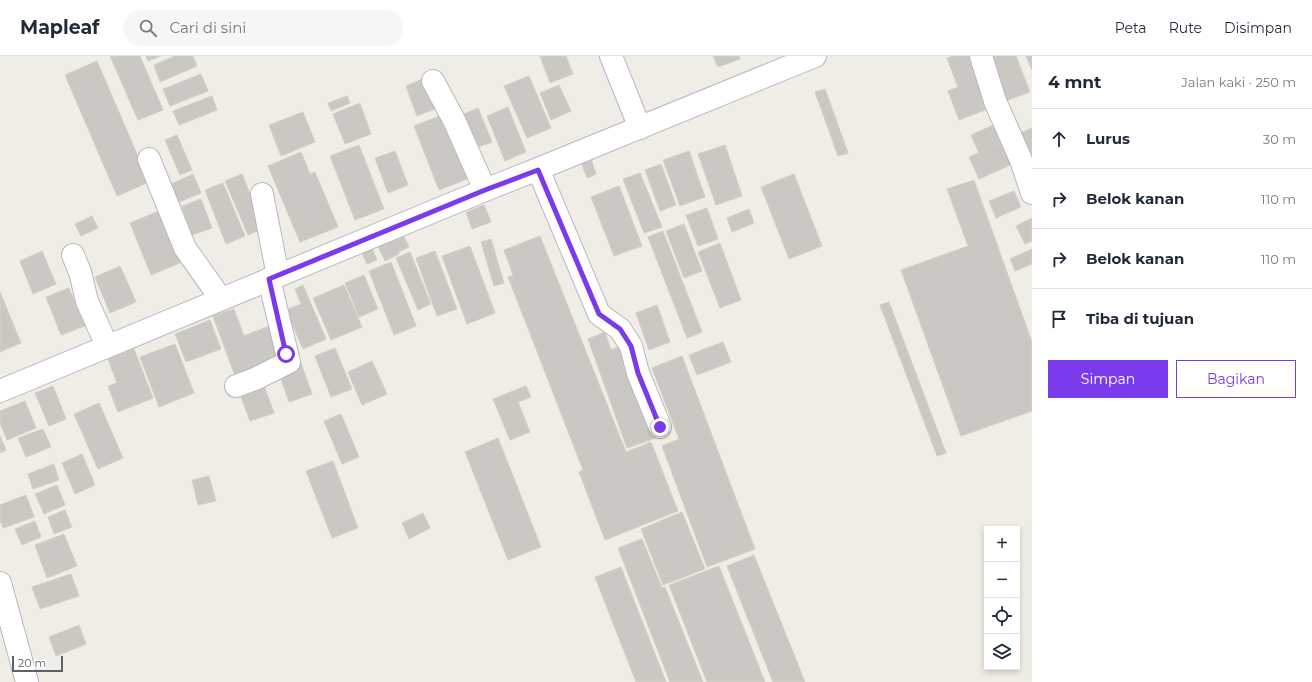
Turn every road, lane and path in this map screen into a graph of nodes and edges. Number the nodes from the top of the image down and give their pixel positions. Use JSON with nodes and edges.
{"nodes":[{"id":1,"x":611,"y":56,"type":"edge"},
{"id":2,"x":815,"y":56,"type":"edge"},
{"id":3,"x":981,"y":56,"type":"edge"},
{"id":4,"x":433,"y":81,"type":"dead end"},
{"id":5,"x":640,"y":128,"type":"junction"},
{"id":6,"x":149,"y":159,"type":"dead end"},
{"id":7,"x":538,"y":170,"type":"junction"},
{"id":8,"x":485,"y":190,"type":"junction"},
{"id":9,"x":1032,"y":193,"type":"edge"},
{"id":10,"x":262,"y":194,"type":"dead end"},
{"id":11,"x":73,"y":255,"type":"dead end"},
{"id":12,"x":274,"y":278,"type":"junction"},
{"id":13,"x":221,"y":299,"type":"junction"},
{"id":14,"x":106,"y":346,"type":"junction"},
{"id":15,"x":236,"y":386,"type":"dead end"},
{"id":16,"x":0,"y":391,"type":"edge"},
{"id":17,"x":660,"y":427,"type":"dead end"},
{"id":18,"x":0,"y":583,"type":"edge"},
{"id":19,"x":27,"y":682,"type":"edge"}],
"edges":[{"from":1,"to":5,"type":"street"},
{"from":2,"to":5,"type":"street"},
{"from":3,"to":9,"type":"street"},
{"from":4,"to":8,"type":"street"},
{"from":5,"to":7,"type":"street"},
{"from":6,"to":13,"type":"street"},
{"from":7,"to":8,"type":"street"},
{"from":7,"to":17,"type":"street"},
{"from":8,"to":12,"type":"street"},
{"from":10,"to":12,"type":"street"},
{"from":11,"to":14,"type":"street"},
{"from":12,"to":13,"type":"street"},
{"from":12,"to":15,"type":"street"},
{"from":13,"to":14,"type":"street"},
{"from":14,"to":16,"type":"street"},
{"from":18,"to":19,"type":"street"}]}
